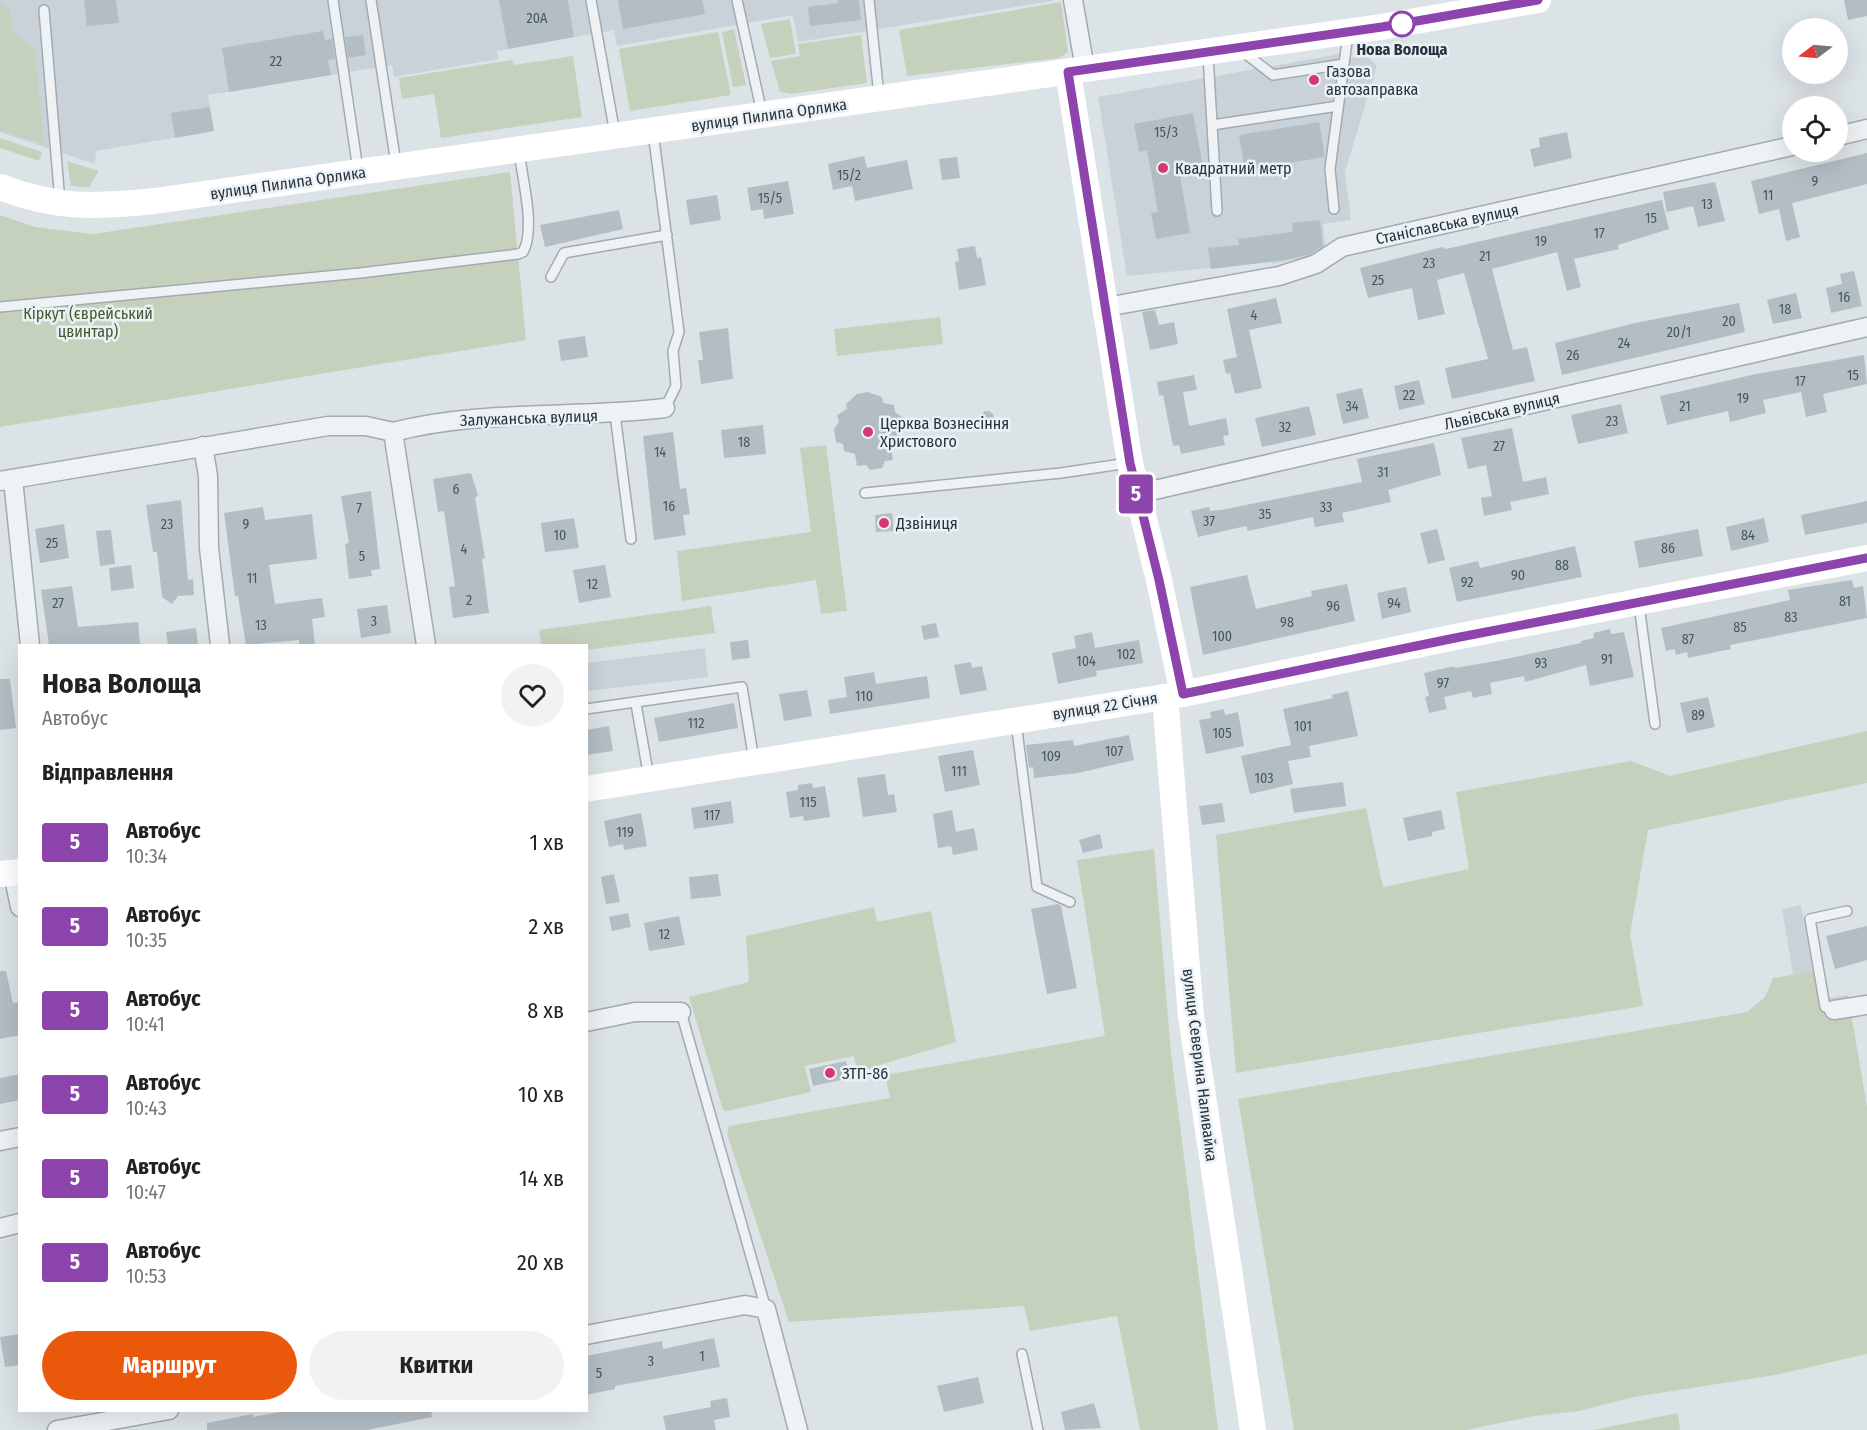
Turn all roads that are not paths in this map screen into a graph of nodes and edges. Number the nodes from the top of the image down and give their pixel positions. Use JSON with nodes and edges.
{"nodes":[{"id":1,"x":333,"y":0,"type":"edge"},
{"id":2,"x":371,"y":0,"type":"edge"},
{"id":3,"x":591,"y":0,"type":"edge"},
{"id":4,"x":737,"y":0,"type":"edge"},
{"id":5,"x":869,"y":0,"type":"edge"},
{"id":6,"x":1073,"y":0,"type":"edge"},
{"id":7,"x":1538,"y":0,"type":"edge"},
{"id":8,"x":44,"y":10,"type":"dead end"},
{"id":9,"x":1349,"y":32,"type":"junction"},
{"id":10,"x":1239,"y":48,"type":"junction"},
{"id":11,"x":1208,"y":52,"type":"junction"},
{"id":12,"x":1344,"y":64,"type":"junction"},
{"id":13,"x":1076,"y":71,"type":"junction"},
{"id":14,"x":880,"y":99,"type":"junction"},
{"id":15,"x":1338,"y":106,"type":"junction"},
{"id":16,"x":763,"y":116,"type":"junction"},
{"id":17,"x":1212,"y":125,"type":"junction"},
{"id":18,"x":1867,"y":129,"type":"edge"},
{"id":19,"x":653,"y":132,"type":"junction"},
{"id":20,"x":1848,"y":134,"type":"edge"},
{"id":21,"x":616,"y":138,"type":"junction"},
{"id":22,"x":1782,"y":148,"type":"edge"},
{"id":23,"x":519,"y":151,"type":"junction"},
{"id":24,"x":396,"y":169,"type":"junction"},
{"id":25,"x":359,"y":174,"type":"junction"},
{"id":26,"x":0,"y":188,"type":"edge"},
{"id":27,"x":60,"y":205,"type":"junction"},
{"id":28,"x":1334,"y":209,"type":"dead end"},
{"id":29,"x":1217,"y":211,"type":"dead end"},
{"id":30,"x":667,"y":235,"type":"junction"},
{"id":31,"x":551,"y":277,"type":"dead end"},
{"id":32,"x":0,"y":307,"type":"edge"},
{"id":33,"x":1106,"y":307,"type":"junction"},
{"id":34,"x":1867,"y":327,"type":"edge"},
{"id":35,"x":665,"y":408,"type":"joint"},
{"id":36,"x":615,"y":414,"type":"junction"},
{"id":37,"x":393,"y":432,"type":"junction"},
{"id":38,"x":203,"y":446,"type":"junction"},
{"id":39,"x":1130,"y":463,"type":"junction"},
{"id":40,"x":7,"y":480,"type":"edge"},
{"id":41,"x":865,"y":493,"type":"dead end"},
{"id":42,"x":1137,"y":494,"type":"junction"},
{"id":43,"x":631,"y":539,"type":"dead end"},
{"id":44,"x":1867,"y":558,"type":"edge"},
{"id":45,"x":1638,"y":601,"type":"junction"},
{"id":46,"x":30,"y":644,"type":"edge"},
{"id":47,"x":219,"y":644,"type":"edge"},
{"id":48,"x":426,"y":644,"type":"edge"},
{"id":49,"x":1174,"y":696,"type":"junction"},
{"id":50,"x":636,"y":704,"type":"junction"},
{"id":51,"x":588,"y":709,"type":"edge"},
{"id":52,"x":1016,"y":720,"type":"junction"},
{"id":53,"x":1655,"y":724,"type":"dead end"},
{"id":54,"x":754,"y":762,"type":"junction"},
{"id":55,"x":649,"y":779,"type":"junction"},
{"id":56,"x":588,"y":789,"type":"edge"},
{"id":57,"x":11,"y":873,"type":"edge"},
{"id":58,"x":18,"y":899,"type":"edge"},
{"id":59,"x":1070,"y":902,"type":"dead end"},
{"id":60,"x":1847,"y":911,"type":"dead end"},
{"id":61,"x":1867,"y":1005,"type":"edge"},
{"id":62,"x":1834,"y":1010,"type":"joint"},
{"id":63,"x":681,"y":1012,"type":"joint"},
{"id":64,"x":588,"y":1022,"type":"edge"},
{"id":65,"x":18,"y":1137,"type":"edge"},
{"id":66,"x":0,"y":1141,"type":"edge"},
{"id":67,"x":18,"y":1224,"type":"edge"},
{"id":68,"x":0,"y":1228,"type":"edge"},
{"id":69,"x":766,"y":1309,"type":"junction"},
{"id":70,"x":588,"y":1335,"type":"edge"},
{"id":71,"x":1022,"y":1354,"type":"dead end"},
{"id":72,"x":155,"y":1412,"type":"edge"},
{"id":73,"x":94,"y":1421,"type":"edge"},
{"id":74,"x":57,"y":1430,"type":"edge"},
{"id":75,"x":798,"y":1430,"type":"edge"},
{"id":76,"x":1038,"y":1430,"type":"edge"},
{"id":77,"x":1253,"y":1430,"type":"edge"}],
"edges":[{"from":1,"to":25,"type":"lane"},
{"from":2,"to":24,"type":"lane"},
{"from":3,"to":21,"type":"lane"},
{"from":4,"to":16,"type":"lane"},
{"from":5,"to":14,"type":"lane"},
{"from":6,"to":13,"type":"street","name":"вулиця Северина Наливайка"},
{"from":7,"to":9,"type":"street","name":"вулиця Пилипа Орлика"},
{"from":8,"to":27,"type":"lane"},
{"from":9,"to":10,"type":"street","name":"вулиця Пилипа Орлика"},
{"from":9,"to":12,"type":"lane"},
{"from":10,"to":11,"type":"street","name":"вулиця Пилипа Орлика"},
{"from":10,"to":12,"type":"lane"},
{"from":11,"to":13,"type":"street","name":"вулиця Пилипа Орлика"},
{"from":11,"to":17,"type":"lane"},
{"from":12,"to":15,"type":"lane"},
{"from":13,"to":14,"type":"street","name":"вулиця Пилипа Орлика"},
{"from":13,"to":33,"type":"street","name":"вулиця Северина Наливайка"},
{"from":14,"to":16,"type":"street","name":"вулиця Пилипа Орлика"},
{"from":15,"to":17,"type":"lane"},
{"from":15,"to":28,"type":"lane"},
{"from":16,"to":19,"type":"street","name":"вулиця Пилипа Орлика"},
{"from":17,"to":29,"type":"lane"},
{"from":18,"to":20,"type":"street"},
{"from":19,"to":21,"type":"street","name":"вулиця Пилипа Орлика"},
{"from":19,"to":30,"type":"lane"},
{"from":21,"to":23,"type":"street","name":"вулиця Пилипа Орлика"},
{"from":22,"to":33,"type":"street","name":"Станіславська вулиця"},
{"from":23,"to":24,"type":"street","name":"вулиця Пилипа Орлика"},
{"from":23,"to":32,"type":"lane"},
{"from":24,"to":25,"type":"street","name":"вулиця Пилипа Орлика"},
{"from":25,"to":27,"type":"street","name":"вулиця Пилипа Орлика"},
{"from":26,"to":27,"type":"street","name":"вулиця Пилипа Орлика"},
{"from":30,"to":31,"type":"lane"},
{"from":30,"to":35,"type":"lane"},
{"from":33,"to":39,"type":"street","name":"вулиця Северина Наливайка"},
{"from":34,"to":42,"type":"street","name":"Львівська вулиця"},
{"from":35,"to":36,"type":"street","name":"Залужанська вулиця"},
{"from":36,"to":37,"type":"street","name":"Залужанська вулиця"},
{"from":36,"to":43,"type":"lane"},
{"from":37,"to":38,"type":"street","name":"Залужанська вулиця"},
{"from":37,"to":48,"type":"street"},
{"from":38,"to":40,"type":"street","name":"Залужанська вулиця"},
{"from":38,"to":47,"type":"street"},
{"from":39,"to":41,"type":"lane"},
{"from":39,"to":42,"type":"street","name":"вулиця Северина Наливайка"},
{"from":40,"to":46,"type":"street","name":"Залужанська вулиця"},
{"from":42,"to":49,"type":"street","name":"вулиця Северина Наливайка"},
{"from":44,"to":45,"type":"street","name":"вулиця 22 Січня"},
{"from":45,"to":49,"type":"street","name":"вулиця 22 Січня"},
{"from":45,"to":53,"type":"lane"},
{"from":49,"to":52,"type":"street","name":"вулиця 22 Січня"},
{"from":49,"to":77,"type":"street","name":"вулиця Северина Наливайка"},
{"from":50,"to":51,"type":"lane"},
{"from":50,"to":54,"type":"lane"},
{"from":50,"to":55,"type":"lane"},
{"from":52,"to":54,"type":"street","name":"вулиця 22 Січня"},
{"from":52,"to":59,"type":"lane"},
{"from":54,"to":55,"type":"street","name":"вулиця 22 Січня"},
{"from":55,"to":56,"type":"street","name":"вулиця 22 Січня"},
{"from":57,"to":58,"type":"street"},
{"from":60,"to":62,"type":"lane"},
{"from":61,"to":62,"type":"street"},
{"from":63,"to":64,"type":"street"},
{"from":63,"to":69,"type":"lane"},
{"from":65,"to":66,"type":"street"},
{"from":67,"to":68,"type":"street"},
{"from":69,"to":70,"type":"street"},
{"from":69,"to":75,"type":"street"},
{"from":71,"to":76,"type":"lane"},
{"from":72,"to":73,"type":"street"},
{"from":73,"to":74,"type":"street"}]}
